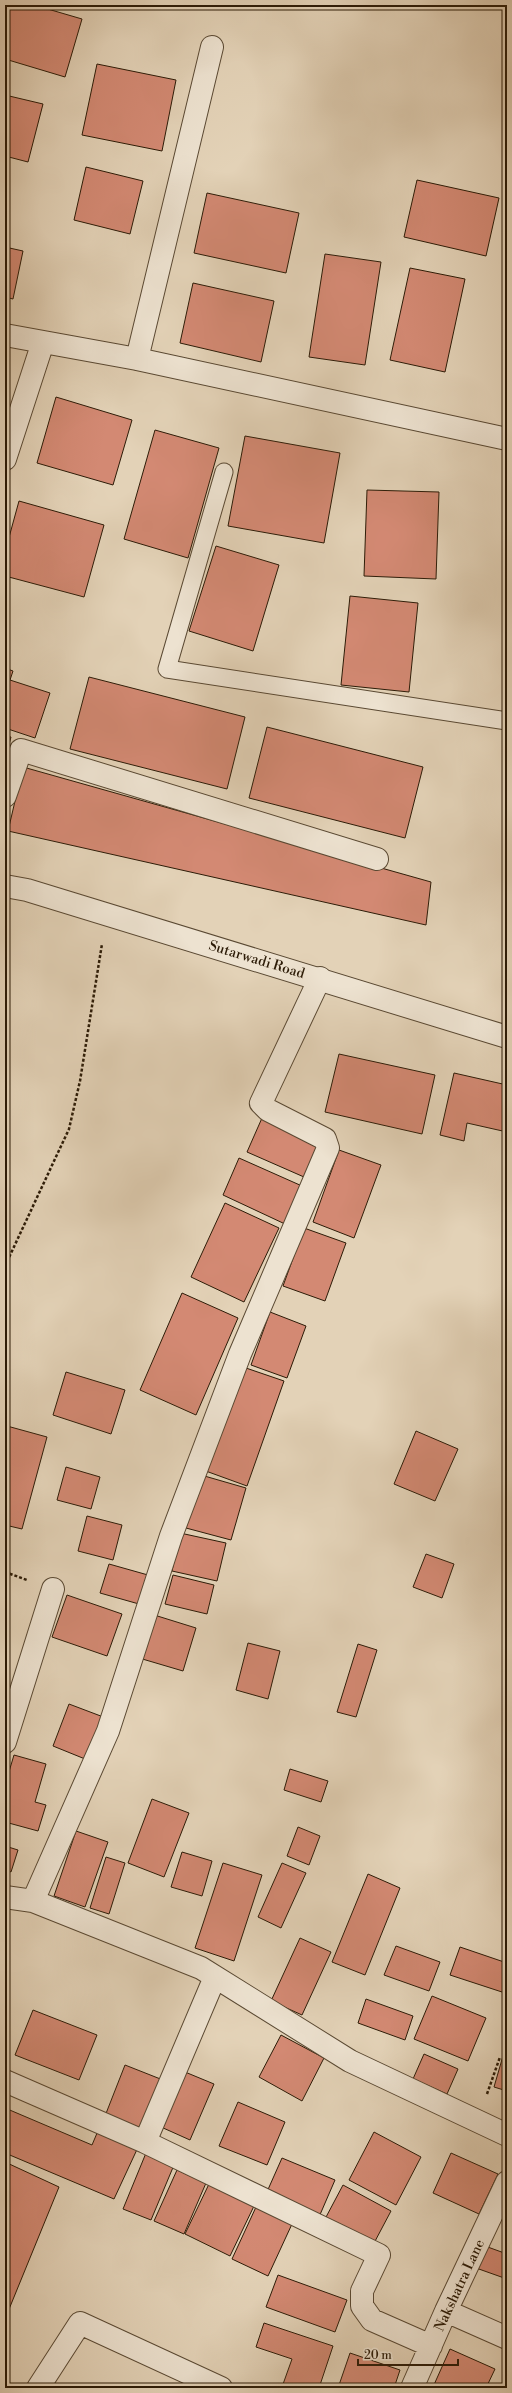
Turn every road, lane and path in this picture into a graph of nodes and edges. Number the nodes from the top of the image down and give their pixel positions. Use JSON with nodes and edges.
{"nodes":[{"id":1,"x":212,"y":47,"type":"dead end"},
{"id":2,"x":5,"y":334,"type":"edge"},
{"id":3,"x":42,"y":342,"type":"junction"},
{"id":4,"x":137,"y":359,"type":"junction"},
{"id":5,"x":507,"y":439,"type":"edge"},
{"id":6,"x":5,"y":459,"type":"edge"},
{"id":7,"x":224,"y":472,"type":"dead end"},
{"id":8,"x":507,"y":721,"type":"edge"},
{"id":9,"x":5,"y":796,"type":"edge"},
{"id":10,"x":377,"y":859,"type":"dead end"},
{"id":11,"x":5,"y":886,"type":"edge"},
{"id":12,"x":107,"y":914,"type":"junction"},
{"id":13,"x":320,"y":978,"type":"junction"},
{"id":14,"x":507,"y":1037,"type":"edge"},
{"id":15,"x":5,"y":1266,"type":"edge"},
{"id":16,"x":53,"y":1589,"type":"dead end"},
{"id":17,"x":5,"y":1742,"type":"edge"},
{"id":18,"x":5,"y":1897,"type":"edge"},
{"id":19,"x":33,"y":1900,"type":"junction"},
{"id":20,"x":215,"y":1977,"type":"junction"},
{"id":21,"x":500,"y":2057,"type":"dead end"},
{"id":22,"x":5,"y":2081,"type":"edge"},
{"id":23,"x":477,"y":2120,"type":"junction"},
{"id":24,"x":507,"y":2135,"type":"edge"},
{"id":25,"x":145,"y":2142,"type":"junction"},
{"id":26,"x":507,"y":2182,"type":"edge"},
{"id":27,"x":446,"y":2311,"type":"junction"},
{"id":28,"x":507,"y":2338,"type":"edge"},
{"id":29,"x":431,"y":2346,"type":"junction"},
{"id":30,"x":38,"y":2388,"type":"edge"},
{"id":31,"x":221,"y":2388,"type":"edge"},
{"id":32,"x":412,"y":2388,"type":"edge"}],
"edges":[{"from":1,"to":4,"type":"street"},
{"from":2,"to":3,"type":"street"},
{"from":3,"to":4,"type":"street"},
{"from":3,"to":6,"type":"street"},
{"from":4,"to":5,"type":"street"},
{"from":7,"to":8,"type":"lane"},
{"from":9,"to":10,"type":"street"},
{"from":11,"to":12,"type":"street","name":"Sutarwadi Road"},
{"from":12,"to":13,"type":"street","name":"Sutarwadi Road"},
{"from":12,"to":15,"type":"path"},
{"from":13,"to":14,"type":"street","name":"Sutarwadi Road"},
{"from":13,"to":19,"type":"street"},
{"from":16,"to":17,"type":"street"},
{"from":18,"to":19,"type":"street"},
{"from":19,"to":20,"type":"street"},
{"from":20,"to":23,"type":"street"},
{"from":20,"to":25,"type":"street"},
{"from":21,"to":23,"type":"path"},
{"from":22,"to":25,"type":"street"},
{"from":23,"to":24,"type":"street"},
{"from":25,"to":29,"type":"street"},
{"from":26,"to":27,"type":"street","name":"Nakshatra Lane"},
{"from":27,"to":28,"type":"street"},
{"from":27,"to":29,"type":"street","name":"Nakshatra Lane"},
{"from":29,"to":32,"type":"street","name":"Nakshatra Lane"},
{"from":30,"to":31,"type":"street"}]}
